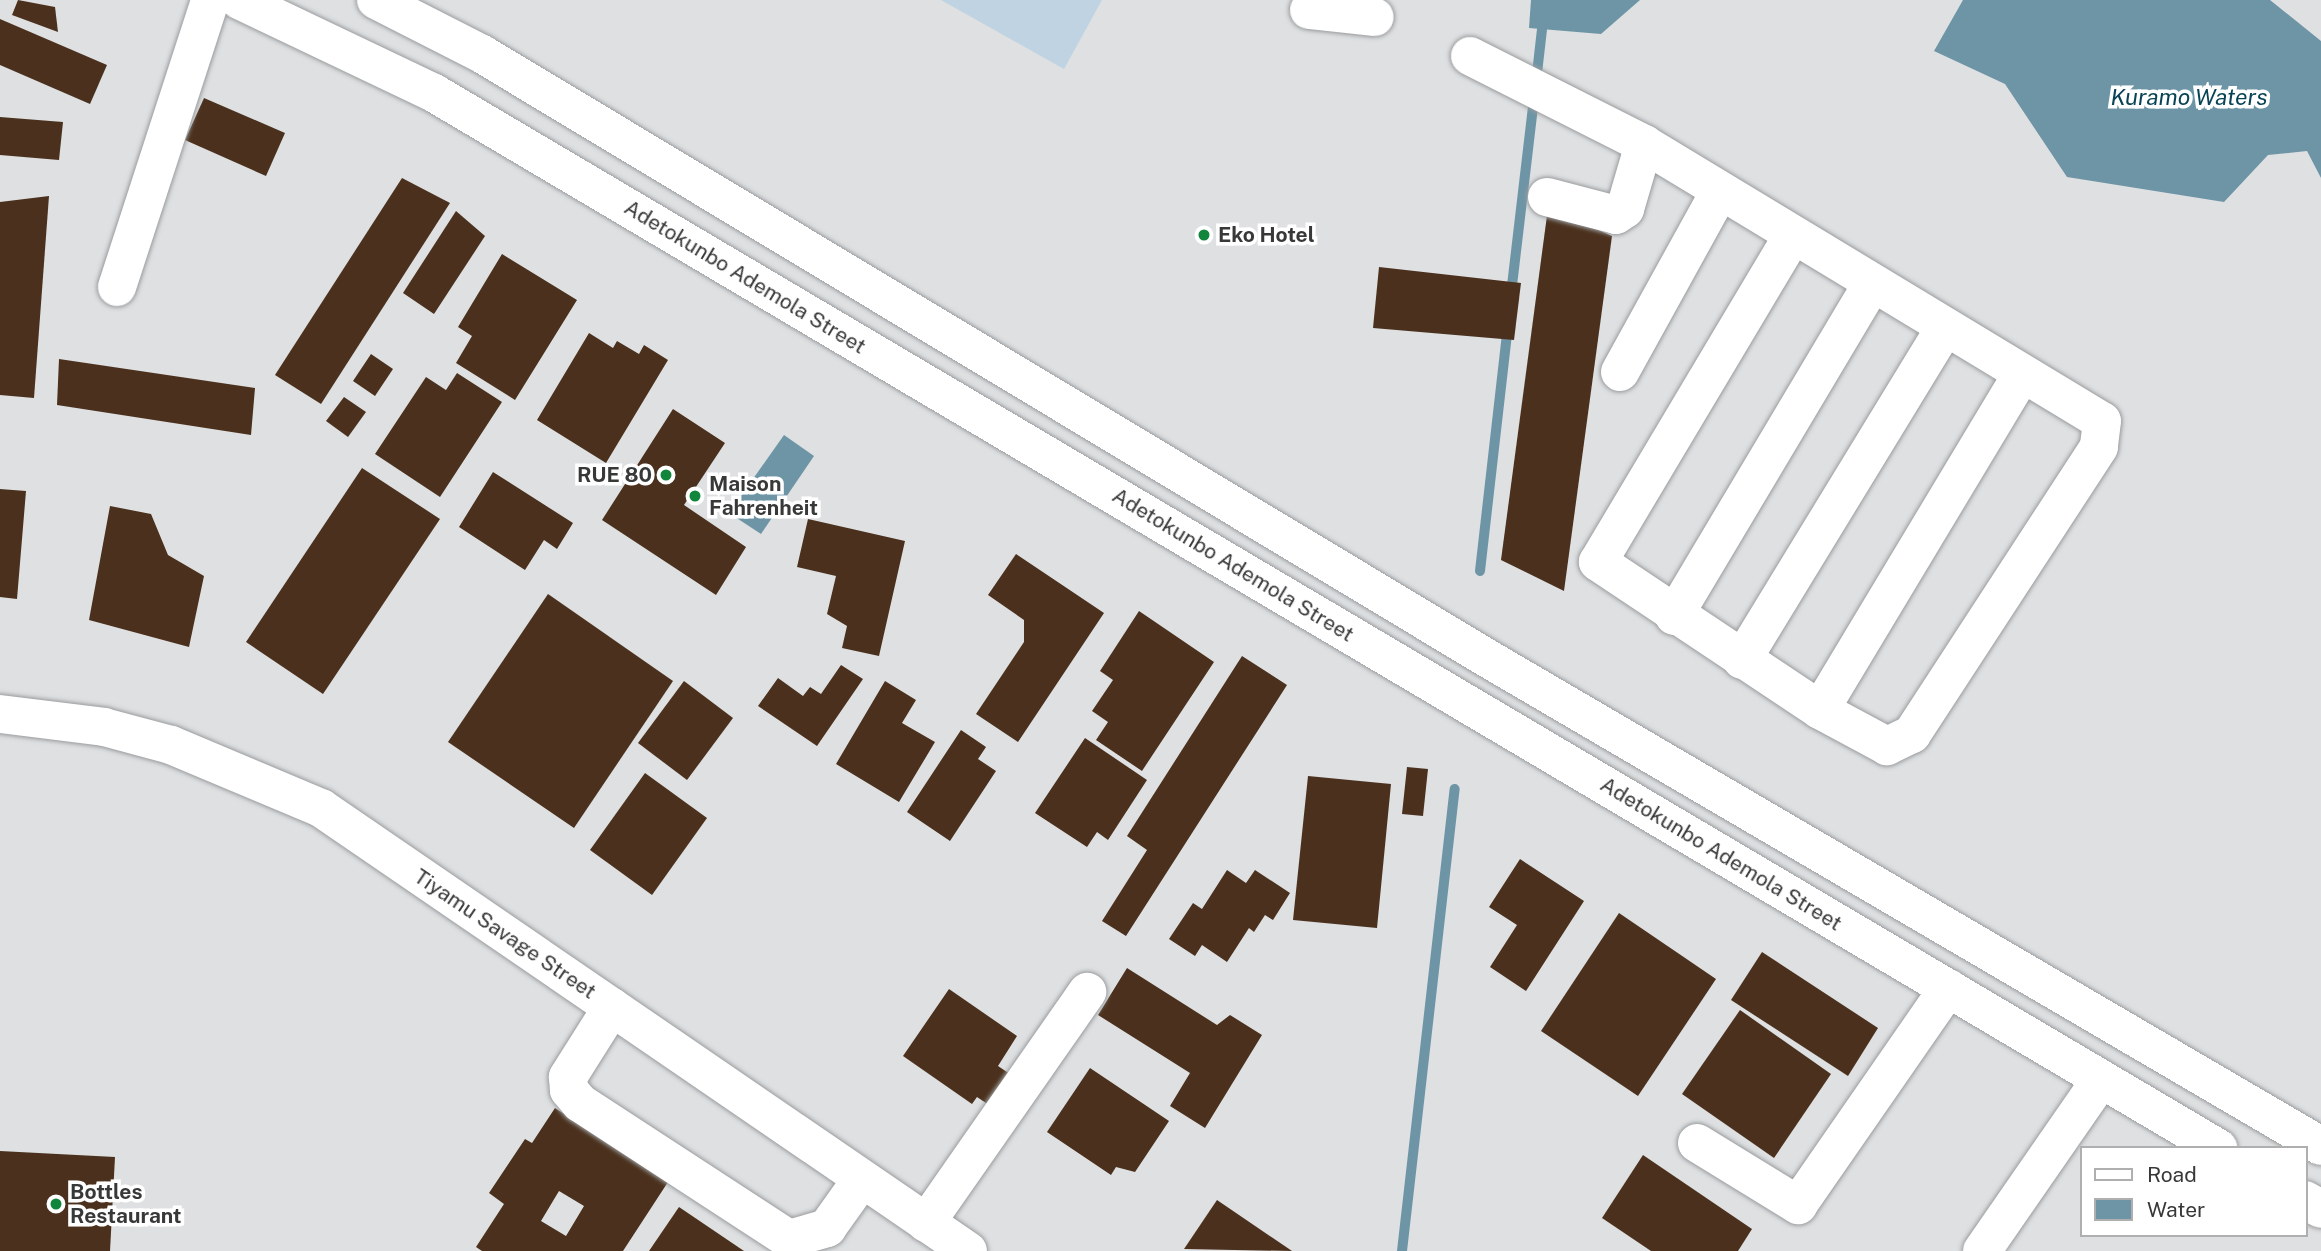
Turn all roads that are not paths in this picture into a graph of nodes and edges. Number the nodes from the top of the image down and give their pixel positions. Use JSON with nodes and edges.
{"nodes":[{"id":1,"x":210,"y":0,"type":"edge"},
{"id":2,"x":239,"y":0,"type":"edge"},
{"id":3,"x":376,"y":0,"type":"edge"},
{"id":4,"x":1308,"y":10,"type":"dead end"},
{"id":5,"x":1375,"y":17,"type":"dead end"},
{"id":6,"x":1470,"y":56,"type":"dead end"},
{"id":7,"x":1644,"y":144,"type":"junction"},
{"id":8,"x":1720,"y":191,"type":"junction"},
{"id":9,"x":1547,"y":197,"type":"dead end"},
{"id":10,"x":1793,"y":236,"type":"junction"},
{"id":11,"x":1872,"y":284,"type":"junction"},
{"id":12,"x":117,"y":287,"type":"dead end"},
{"id":13,"x":1944,"y":329,"type":"junction"},
{"id":14,"x":1620,"y":372,"type":"dead end"},
{"id":15,"x":2021,"y":376,"type":"junction"},
{"id":16,"x":1674,"y":616,"type":"junction"},
{"id":17,"x":1742,"y":660,"type":"junction"},
{"id":18,"x":1820,"y":710,"type":"junction"},
{"id":19,"x":0,"y":714,"type":"edge"},
{"id":20,"x":1948,"y":988,"type":"junction"},
{"id":21,"x":1087,"y":992,"type":"dead end"},
{"id":22,"x":612,"y":1007,"type":"junction"},
{"id":23,"x":2175,"y":1061,"type":"junction"},
{"id":24,"x":2102,"y":1079,"type":"junction"},
{"id":25,"x":2147,"y":1106,"type":"junction"},
{"id":26,"x":1697,"y":1143,"type":"dead end"},
{"id":27,"x":2215,"y":1146,"type":"edge"},
{"id":28,"x":2321,"y":1146,"type":"edge"},
{"id":29,"x":862,"y":1179,"type":"junction"},
{"id":30,"x":926,"y":1223,"type":"junction"},
{"id":31,"x":968,"y":1251,"type":"edge"},
{"id":32,"x":1982,"y":1251,"type":"edge"}],
"edges":[{"from":1,"to":12,"type":"main road"},
{"from":2,"to":20,"type":"main road","name":"Adetokunbo Ademola Street"},
{"from":3,"to":23,"type":"main road"},
{"from":4,"to":5,"type":"main road"},
{"from":6,"to":7,"type":"main road"},
{"from":7,"to":8,"type":"main road"},
{"from":7,"to":9,"type":"main road"},
{"from":8,"to":10,"type":"main road"},
{"from":8,"to":14,"type":"main road"},
{"from":10,"to":11,"type":"main road"},
{"from":10,"to":16,"type":"main road"},
{"from":11,"to":13,"type":"main road"},
{"from":11,"to":16,"type":"main road"},
{"from":13,"to":15,"type":"main road"},
{"from":13,"to":17,"type":"main road"},
{"from":15,"to":18,"type":"main road"},
{"from":15,"to":18,"type":"main road"},
{"from":16,"to":17,"type":"main road"},
{"from":17,"to":18,"type":"main road"},
{"from":19,"to":22,"type":"main road","name":"Tiyamu Savage Street"},
{"from":20,"to":24,"type":"main road","name":"Adetokunbo Ademola Street"},
{"from":20,"to":26,"type":"main road"},
{"from":21,"to":30,"type":"main road"},
{"from":22,"to":29,"type":"main road","name":"Tiyamu Savage Street"},
{"from":22,"to":29,"type":"main road"},
{"from":23,"to":25,"type":"main road"},
{"from":23,"to":28,"type":"main road"},
{"from":24,"to":25,"type":"main road","name":"Adetokunbo Ademola Street"},
{"from":24,"to":32,"type":"main road"},
{"from":25,"to":27,"type":"main road","name":"Adetokunbo Ademola Street"},
{"from":29,"to":30,"type":"main road","name":"Tiyamu Savage Street"},
{"from":30,"to":31,"type":"main road","name":"Tiyamu Savage Street"}]}
